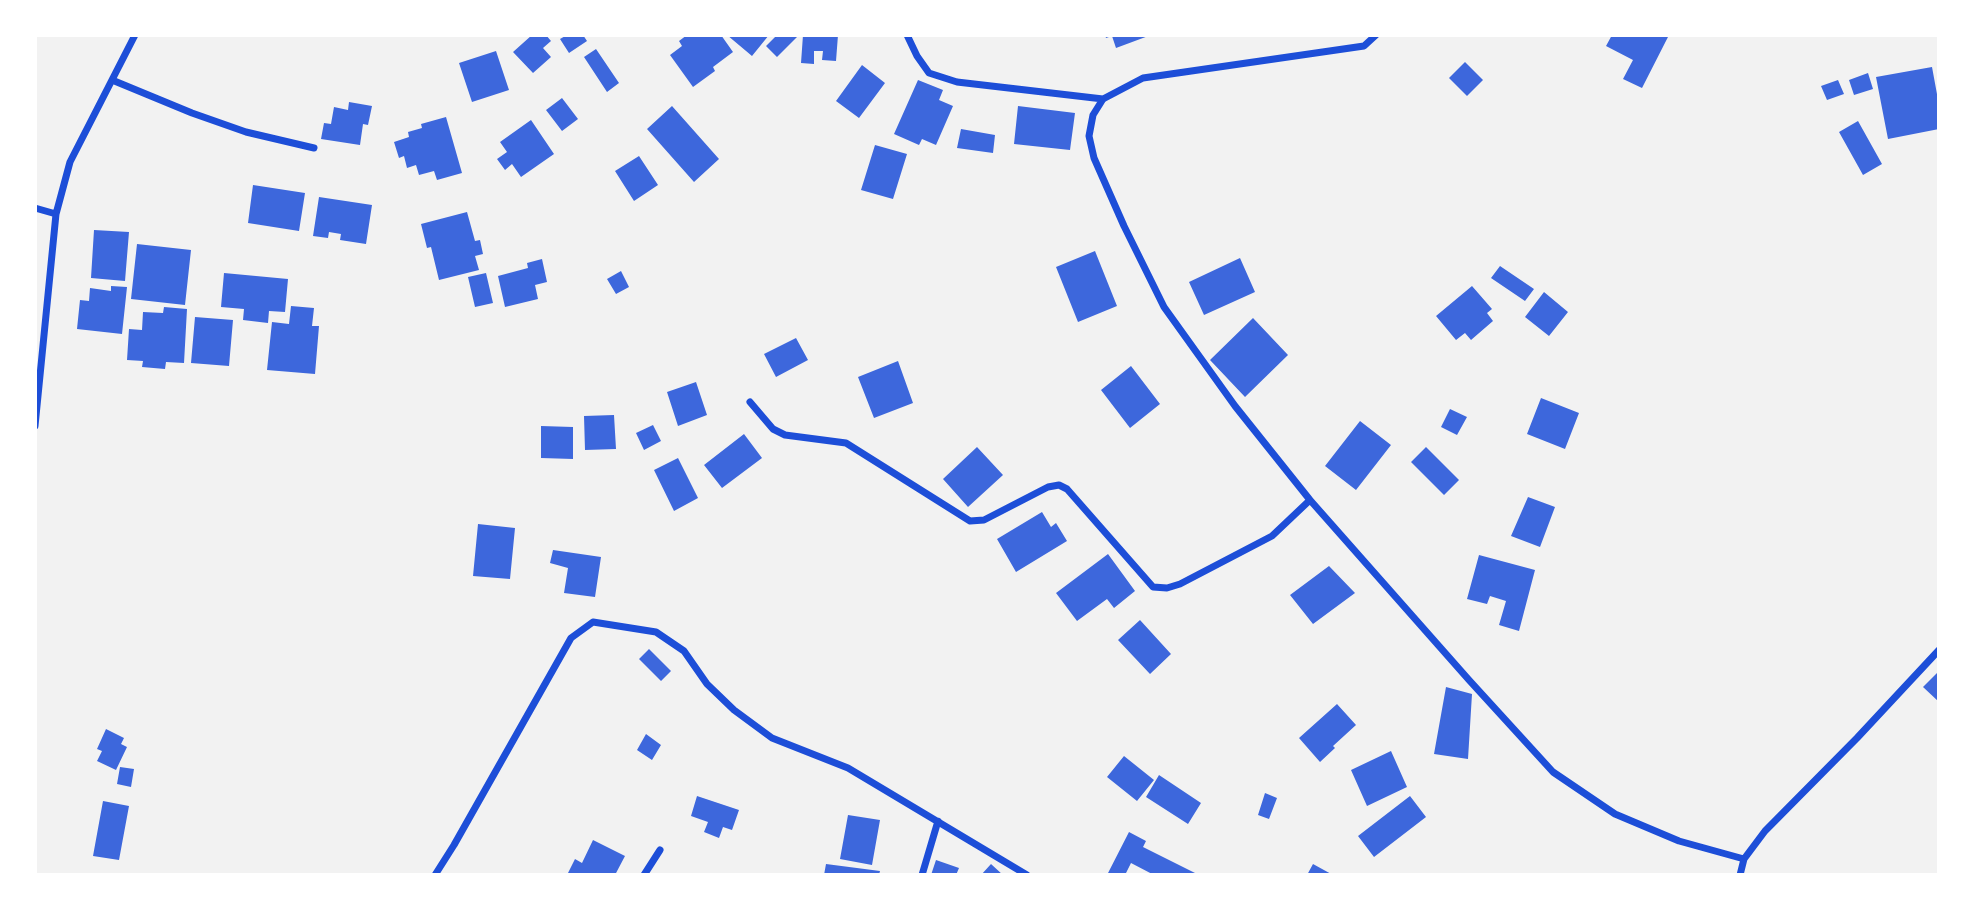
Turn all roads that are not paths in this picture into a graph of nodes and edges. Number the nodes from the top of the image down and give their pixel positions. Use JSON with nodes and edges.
{"nodes":[{"id":1,"x":135,"y":35,"type":"edge"},
{"id":2,"x":907,"y":35,"type":"edge"},
{"id":3,"x":1376,"y":35,"type":"edge"},
{"id":4,"x":112,"y":80,"type":"junction"},
{"id":5,"x":1103,"y":99,"type":"junction"},
{"id":6,"x":314,"y":148,"type":"dead end"},
{"id":7,"x":35,"y":208,"type":"edge"},
{"id":8,"x":56,"y":214,"type":"junction"},
{"id":9,"x":750,"y":402,"type":"dead end"},
{"id":10,"x":36,"y":408,"type":"edge"},
{"id":11,"x":35,"y":426,"type":"edge"},
{"id":12,"x":1310,"y":500,"type":"junction"},
{"id":13,"x":1939,"y":650,"type":"edge"},
{"id":14,"x":938,"y":821,"type":"junction"},
{"id":15,"x":660,"y":850,"type":"dead end"},
{"id":16,"x":1744,"y":859,"type":"junction"},
{"id":17,"x":435,"y":875,"type":"edge"},
{"id":18,"x":644,"y":875,"type":"edge"},
{"id":19,"x":922,"y":875,"type":"edge"},
{"id":20,"x":1027,"y":875,"type":"edge"},
{"id":21,"x":1740,"y":875,"type":"edge"}],
"edges":[{"from":1,"to":4,"type":"street"},
{"from":2,"to":5,"type":"street"},
{"from":3,"to":5,"type":"street"},
{"from":4,"to":6,"type":"street"},
{"from":4,"to":8,"type":"street"},
{"from":5,"to":12,"type":"street"},
{"from":7,"to":8,"type":"street"},
{"from":8,"to":10,"type":"street"},
{"from":9,"to":12,"type":"street"},
{"from":10,"to":11,"type":"street"},
{"from":12,"to":16,"type":"street"},
{"from":13,"to":16,"type":"street"},
{"from":14,"to":17,"type":"street"},
{"from":14,"to":19,"type":"street"},
{"from":14,"to":20,"type":"street"},
{"from":15,"to":18,"type":"street"},
{"from":16,"to":21,"type":"street"}]}
